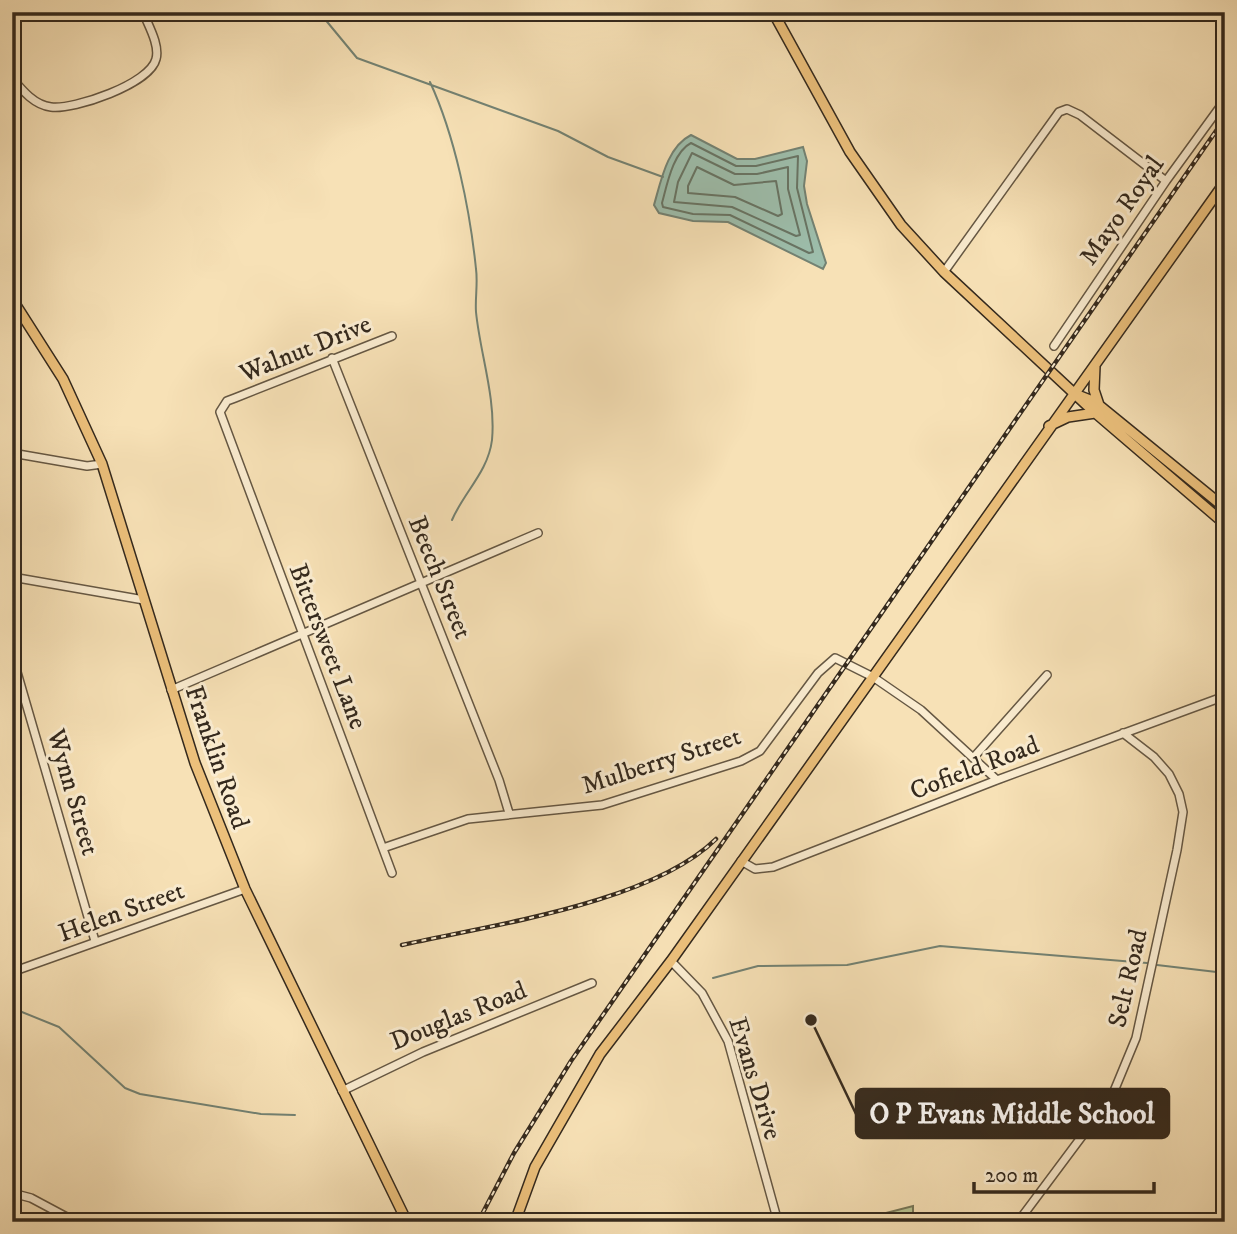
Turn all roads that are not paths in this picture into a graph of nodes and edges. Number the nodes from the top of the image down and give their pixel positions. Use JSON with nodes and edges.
{"nodes":[{"id":1,"x":143,"y":12,"type":"edge"},
{"id":2,"x":773,"y":12,"type":"edge"},
{"id":3,"x":12,"y":78,"type":"edge"},
{"id":4,"x":1225,"y":100,"type":"edge"},
{"id":5,"x":1166,"y":181,"type":"junction"},
{"id":6,"x":1225,"y":182,"type":"edge"},
{"id":7,"x":944,"y":272,"type":"junction"},
{"id":8,"x":12,"y":299,"type":"edge"},
{"id":9,"x":392,"y":336,"type":"dead end"},
{"id":10,"x":1054,"y":346,"type":"dead end"},
{"id":11,"x":332,"y":358,"type":"junction"},
{"id":12,"x":1097,"y":359,"type":"junction"},
{"id":13,"x":1072,"y":392,"type":"junction"},
{"id":14,"x":1097,"y":409,"type":"junction"},
{"id":15,"x":1048,"y":427,"type":"junction"},
{"id":16,"x":227,"y":433,"type":"joint"},
{"id":17,"x":12,"y":453,"type":"edge"},
{"id":18,"x":102,"y":464,"type":"junction"},
{"id":19,"x":1225,"y":508,"type":"edge"},
{"id":20,"x":1225,"y":524,"type":"edge"},
{"id":21,"x":538,"y":533,"type":"dead end"},
{"id":22,"x":12,"y":577,"type":"edge"},
{"id":23,"x":421,"y":583,"type":"junction"},
{"id":24,"x":145,"y":600,"type":"junction"},
{"id":25,"x":302,"y":635,"type":"junction"},
{"id":26,"x":12,"y":656,"type":"edge"},
{"id":27,"x":1047,"y":675,"type":"dead end"},
{"id":28,"x":873,"y":677,"type":"junction"},
{"id":29,"x":171,"y":690,"type":"junction"},
{"id":30,"x":1225,"y":696,"type":"edge"},
{"id":31,"x":1123,"y":733,"type":"junction"},
{"id":32,"x":974,"y":757,"type":"junction"},
{"id":33,"x":998,"y":780,"type":"junction"},
{"id":34,"x":509,"y":813,"type":"junction"},
{"id":35,"x":383,"y":848,"type":"junction"},
{"id":36,"x":741,"y":861,"type":"junction"},
{"id":37,"x":392,"y":873,"type":"dead end"},
{"id":38,"x":245,"y":889,"type":"junction"},
{"id":39,"x":95,"y":941,"type":"junction"},
{"id":40,"x":671,"y":961,"type":"junction"},
{"id":41,"x":12,"y":972,"type":"edge"},
{"id":42,"x":592,"y":983,"type":"dead end"},
{"id":43,"x":342,"y":1090,"type":"junction"},
{"id":44,"x":12,"y":1194,"type":"edge"},
{"id":45,"x":76,"y":1222,"type":"edge"},
{"id":46,"x":407,"y":1222,"type":"edge"},
{"id":47,"x":515,"y":1222,"type":"edge"},
{"id":48,"x":778,"y":1222,"type":"edge"},
{"id":49,"x":1018,"y":1222,"type":"edge"}],
"edges":[{"from":1,"to":3,"type":"street"},
{"from":2,"to":7,"type":"main road"},
{"from":4,"to":5,"type":"street","name":"Mayo Royal"},
{"from":5,"to":7,"type":"street"},
{"from":5,"to":10,"type":"street","name":"Mayo Royal"},
{"from":6,"to":12,"type":"main road"},
{"from":7,"to":13,"type":"main road"},
{"from":8,"to":18,"type":"main road","name":"Franklin Road"},
{"from":9,"to":11,"type":"street","name":"Walnut Drive"},
{"from":11,"to":16,"type":"street","name":"Walnut Drive"},
{"from":11,"to":23,"type":"street","name":"Beech Street"},
{"from":12,"to":13,"type":"main road"},
{"from":12,"to":14,"type":"main road"},
{"from":13,"to":14,"type":"main road"},
{"from":13,"to":15,"type":"main road"},
{"from":14,"to":15,"type":"main road"},
{"from":14,"to":19,"type":"main road"},
{"from":14,"to":20,"type":"main road"},
{"from":15,"to":28,"type":"main road"},
{"from":16,"to":25,"type":"street","name":"Bittersweet Lane"},
{"from":17,"to":18,"type":"street"},
{"from":18,"to":24,"type":"main road","name":"Franklin Road"},
{"from":21,"to":23,"type":"street"},
{"from":22,"to":24,"type":"street"},
{"from":23,"to":25,"type":"street"},
{"from":23,"to":34,"type":"street","name":"Beech Street"},
{"from":24,"to":29,"type":"main road","name":"Franklin Road"},
{"from":25,"to":29,"type":"street"},
{"from":25,"to":35,"type":"street","name":"Bittersweet Lane"},
{"from":26,"to":39,"type":"street","name":"Wynn Street"},
{"from":27,"to":32,"type":"street"},
{"from":28,"to":32,"type":"street"},
{"from":28,"to":34,"type":"street","name":"Mulberry Street"},
{"from":28,"to":36,"type":"main road"},
{"from":29,"to":38,"type":"main road","name":"Franklin Road"},
{"from":30,"to":31,"type":"street","name":"Cofield Road"},
{"from":31,"to":33,"type":"street","name":"Cofield Road"},
{"from":31,"to":49,"type":"street","name":"Selt Road"},
{"from":32,"to":33,"type":"street"},
{"from":33,"to":36,"type":"street","name":"Cofield Road"},
{"from":34,"to":35,"type":"street","name":"Mulberry Street"},
{"from":35,"to":37,"type":"street","name":"Bittersweet Lane"},
{"from":36,"to":40,"type":"main road"},
{"from":38,"to":39,"type":"street","name":"Helen Street"},
{"from":38,"to":43,"type":"main road","name":"Franklin Road"},
{"from":39,"to":41,"type":"street","name":"Helen Street"},
{"from":40,"to":47,"type":"main road"},
{"from":40,"to":48,"type":"street","name":"Evans Drive"},
{"from":42,"to":43,"type":"street","name":"Douglas Road"},
{"from":43,"to":46,"type":"main road","name":"Franklin Road"},
{"from":44,"to":45,"type":"street"}]}
